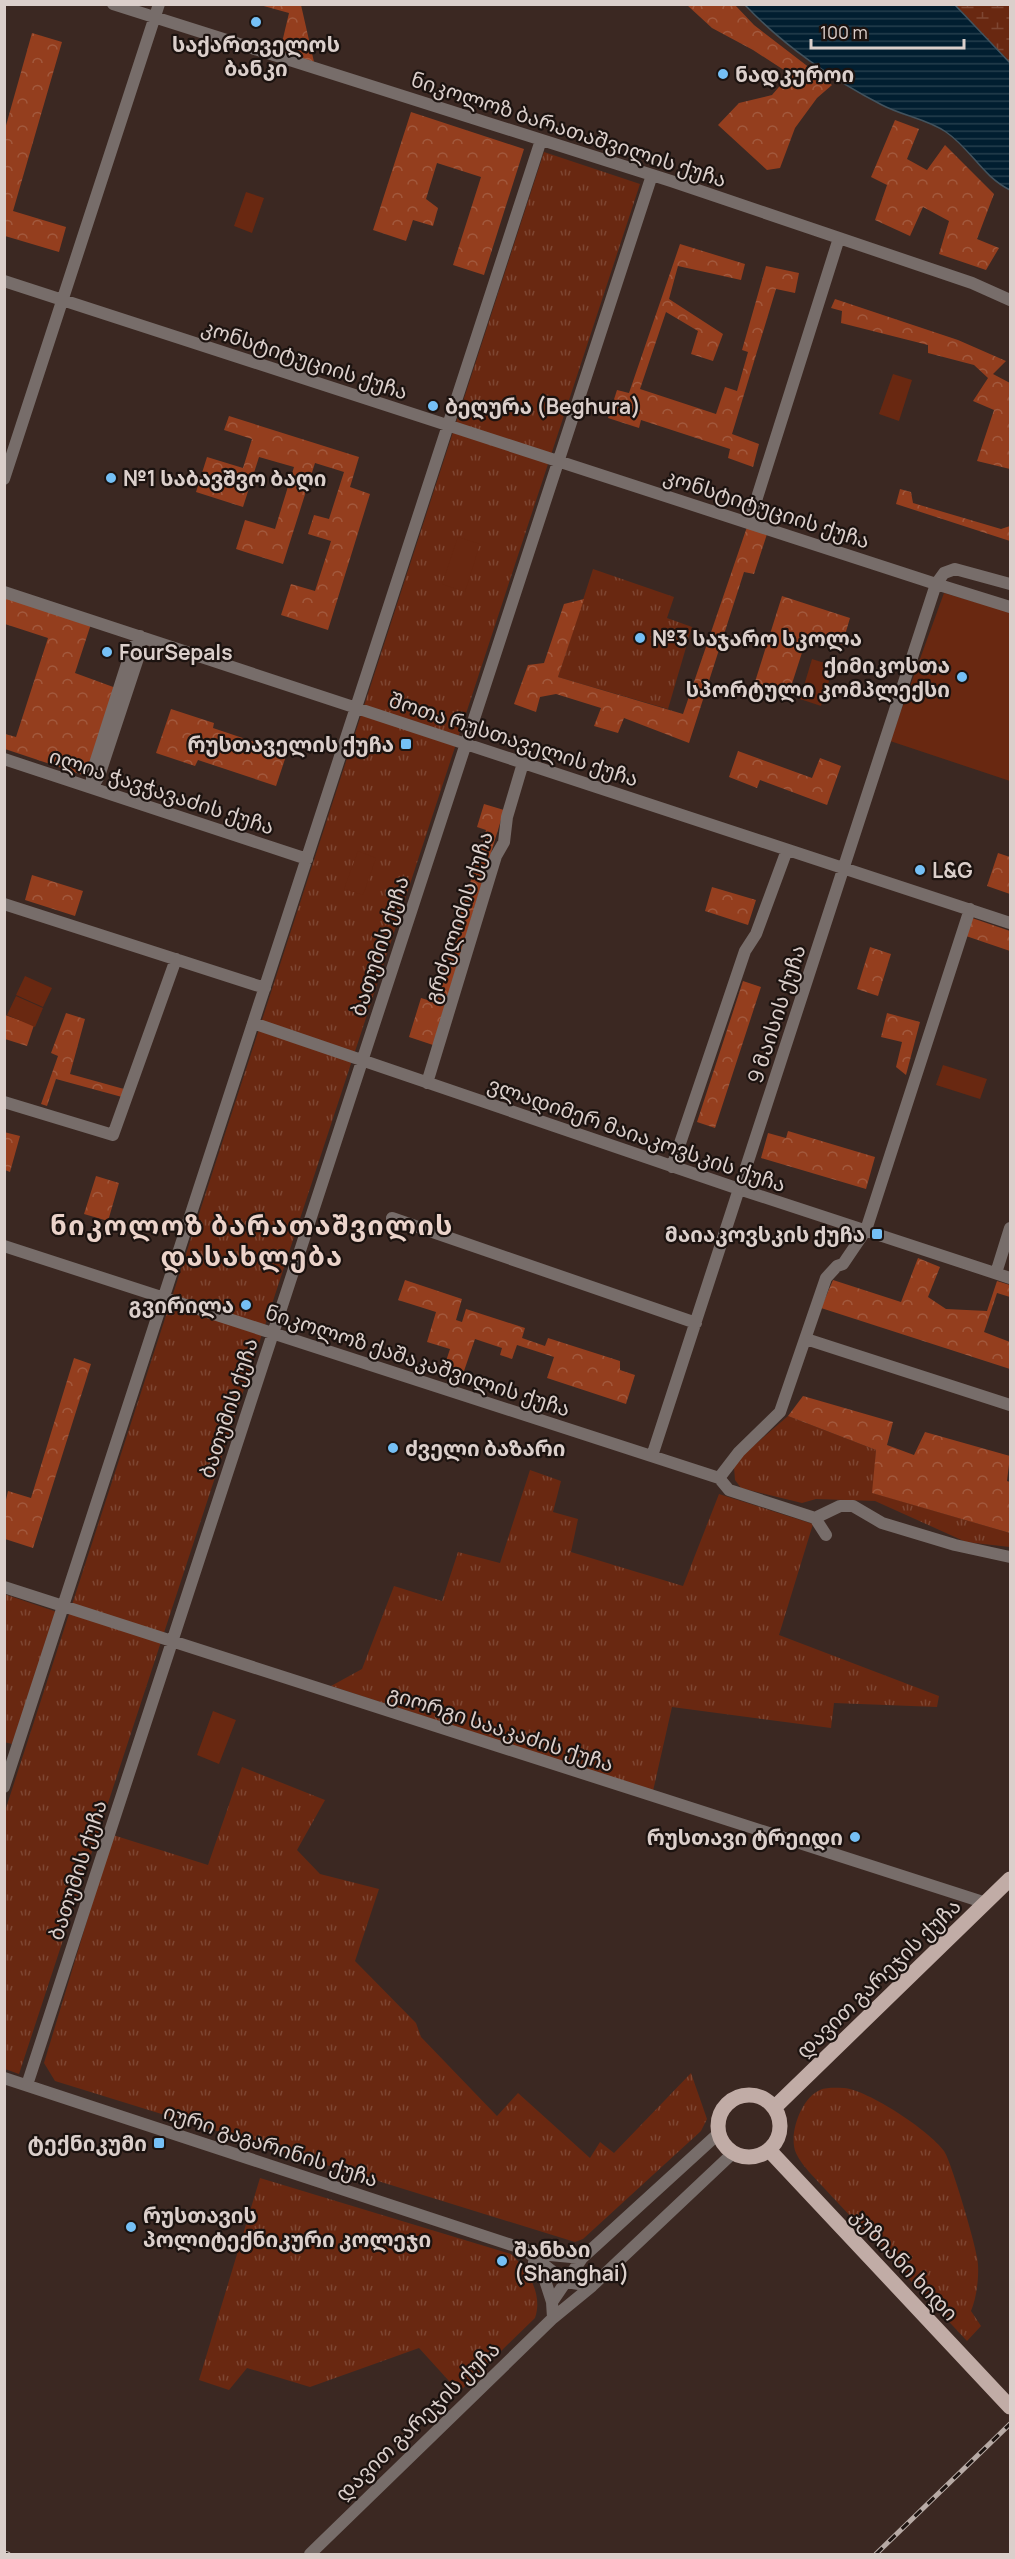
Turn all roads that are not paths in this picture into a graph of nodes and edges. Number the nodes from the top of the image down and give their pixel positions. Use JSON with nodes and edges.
{"nodes":[{"id":1,"x":113,"y":4,"type":"edge"},
{"id":2,"x":159,"y":4,"type":"edge"},
{"id":3,"x":154,"y":18,"type":"junction"},
{"id":4,"x":541,"y":140,"type":"junction"},
{"id":5,"x":652,"y":175,"type":"junction"},
{"id":6,"x":839,"y":238,"type":"junction"},
{"id":7,"x":4,"y":281,"type":"edge"},
{"id":8,"x":63,"y":300,"type":"junction"},
{"id":9,"x":1011,"y":300,"type":"edge"},
{"id":10,"x":448,"y":425,"type":"junction"},
{"id":11,"x":559,"y":461,"type":"junction"},
{"id":12,"x":4,"y":479,"type":"edge"},
{"id":13,"x":749,"y":523,"type":"junction"},
{"id":14,"x":936,"y":584,"type":"junction"},
{"id":15,"x":1011,"y":584,"type":"edge"},
{"id":16,"x":4,"y":592,"type":"edge"},
{"id":17,"x":1011,"y":607,"type":"edge"},
{"id":18,"x":140,"y":636,"type":"junction"},
{"id":19,"x":356,"y":708,"type":"junction"},
{"id":20,"x":466,"y":744,"type":"junction"},
{"id":21,"x":4,"y":759,"type":"edge"},
{"id":22,"x":523,"y":763,"type":"junction"},
{"id":23,"x":92,"y":788,"type":"junction"},
{"id":24,"x":788,"y":850,"type":"junction"},
{"id":25,"x":307,"y":859,"type":"junction"},
{"id":26,"x":844,"y":868,"type":"junction"},
{"id":27,"x":4,"y":904,"type":"edge"},
{"id":28,"x":969,"y":909,"type":"junction"},
{"id":29,"x":1011,"y":923,"type":"edge"},
{"id":30,"x":176,"y":959,"type":"junction"},
{"id":31,"x":265,"y":988,"type":"junction"},
{"id":32,"x":253,"y":1023,"type":"junction"},
{"id":33,"x":362,"y":1061,"type":"junction"},
{"id":34,"x":427,"y":1083,"type":"junction"},
{"id":35,"x":4,"y":1102,"type":"edge"},
{"id":36,"x":672,"y":1167,"type":"junction"},
{"id":37,"x":739,"y":1189,"type":"junction"},
{"id":38,"x":392,"y":1218,"type":"dead end"},
{"id":39,"x":1011,"y":1228,"type":"edge"},
{"id":40,"x":866,"y":1230,"type":"junction"},
{"id":41,"x":4,"y":1246,"type":"edge"},
{"id":42,"x":996,"y":1273,"type":"junction"},
{"id":43,"x":1011,"y":1278,"type":"edge"},
{"id":44,"x":164,"y":1298,"type":"junction"},
{"id":45,"x":696,"y":1323,"type":"junction"},
{"id":46,"x":273,"y":1334,"type":"junction"},
{"id":47,"x":806,"y":1339,"type":"junction"},
{"id":48,"x":1011,"y":1405,"type":"edge"},
{"id":49,"x":652,"y":1456,"type":"junction"},
{"id":50,"x":719,"y":1478,"type":"junction"},
{"id":51,"x":815,"y":1518,"type":"junction"},
{"id":52,"x":826,"y":1535,"type":"dead end"},
{"id":53,"x":1011,"y":1557,"type":"edge"},
{"id":54,"x":4,"y":1587,"type":"edge"},
{"id":55,"x":63,"y":1606,"type":"junction"},
{"id":56,"x":172,"y":1641,"type":"junction"},
{"id":57,"x":4,"y":1787,"type":"edge"},
{"id":58,"x":1011,"y":1879,"type":"edge"},
{"id":59,"x":986,"y":1903,"type":"junction"},
{"id":60,"x":4,"y":2078,"type":"edge"},
{"id":61,"x":27,"y":2085,"type":"junction"},
{"id":62,"x":775,"y":2107,"type":"junction"},
{"id":63,"x":719,"y":2133,"type":"junction"},
{"id":64,"x":769,"y":2150,"type":"junction"},
{"id":65,"x":733,"y":2153,"type":"junction"},
{"id":66,"x":525,"y":2249,"type":"junction"},
{"id":67,"x":582,"y":2258,"type":"junction"},
{"id":68,"x":566,"y":2282,"type":"junction"},
{"id":69,"x":592,"y":2286,"type":"junction"},
{"id":70,"x":552,"y":2302,"type":"junction"},
{"id":71,"x":553,"y":2318,"type":"junction"},
{"id":72,"x":1011,"y":2407,"type":"edge"},
{"id":73,"x":310,"y":2554,"type":"edge"}],
"edges":[{"from":1,"to":3,"type":"street","name":"ნიკოლოზ ბარათაშვილის ქუჩა"},
{"from":2,"to":3,"type":"street"},
{"from":3,"to":4,"type":"street","name":"ნიკოლოზ ბარათაშვილის ქუჩა"},
{"from":3,"to":8,"type":"street"},
{"from":4,"to":5,"type":"street","name":"ნიკოლოზ ბარათაშვილის ქუჩა"},
{"from":4,"to":10,"type":"street"},
{"from":5,"to":6,"type":"street","name":"ნიკოლოზ ბარათაშვილის ქუჩა"},
{"from":5,"to":11,"type":"street","name":"ბათუმის ქუჩა"},
{"from":6,"to":9,"type":"street","name":"ნიკოლოზ ბარათაშვილის ქუჩა"},
{"from":6,"to":13,"type":"street"},
{"from":7,"to":8,"type":"street","name":"კონსტიტუციის ქუჩა"},
{"from":8,"to":10,"type":"street","name":"კონსტიტუციის ქუჩა"},
{"from":8,"to":12,"type":"street"},
{"from":10,"to":11,"type":"street","name":"კონსტიტუციის ქუჩა"},
{"from":10,"to":19,"type":"street"},
{"from":11,"to":13,"type":"street","name":"კონსტიტუციის ქუჩა"},
{"from":11,"to":20,"type":"street","name":"ბათუმის ქუჩა"},
{"from":13,"to":14,"type":"street","name":"კონსტიტუციის ქუჩა"},
{"from":14,"to":15,"type":"street"},
{"from":14,"to":17,"type":"street","name":"კონსტიტუციის ქუჩა"},
{"from":14,"to":26,"type":"street","name":"9 მაისის ქუჩა"},
{"from":16,"to":18,"type":"street","name":"შოთა რუსთაველის ქუჩა"},
{"from":18,"to":19,"type":"street","name":"შოთა რუსთაველის ქუჩა"},
{"from":18,"to":23,"type":"street"},
{"from":19,"to":20,"type":"street","name":"შოთა რუსთაველის ქუჩა"},
{"from":19,"to":25,"type":"street"},
{"from":20,"to":22,"type":"street","name":"შოთა რუსთაველის ქუჩა"},
{"from":20,"to":33,"type":"street","name":"ბათუმის ქუჩა"},
{"from":21,"to":23,"type":"street","name":"ილია ჭავჭავაძის ქუჩა"},
{"from":22,"to":24,"type":"street","name":"შოთა რუსთაველის ქუჩა"},
{"from":22,"to":34,"type":"street","name":"გრძელიძის ქუჩა"},
{"from":23,"to":25,"type":"street","name":"ილია ჭავჭავაძის ქუჩა"},
{"from":24,"to":26,"type":"street","name":"შოთა რუსთაველის ქუჩა"},
{"from":24,"to":36,"type":"street"},
{"from":25,"to":31,"type":"street"},
{"from":26,"to":28,"type":"street","name":"შოთა რუსთაველის ქუჩა"},
{"from":26,"to":37,"type":"street","name":"9 მაისის ქუჩა"},
{"from":27,"to":30,"type":"street"},
{"from":28,"to":29,"type":"street","name":"შოთა რუსთაველის ქუჩა"},
{"from":28,"to":40,"type":"street"},
{"from":30,"to":31,"type":"street"},
{"from":30,"to":35,"type":"street"},
{"from":31,"to":32,"type":"street"},
{"from":32,"to":33,"type":"street","name":"ვლადიმერ მაიაკოვსკის ქუჩა"},
{"from":32,"to":44,"type":"street"},
{"from":33,"to":34,"type":"street","name":"ვლადიმერ მაიაკოვსკის ქუჩა"},
{"from":33,"to":46,"type":"street","name":"ბათუმის ქუჩა"},
{"from":34,"to":36,"type":"street","name":"ვლადიმერ მაიაკოვსკის ქუჩა"},
{"from":36,"to":37,"type":"street","name":"ვლადიმერ მაიაკოვსკის ქუჩა"},
{"from":37,"to":40,"type":"street","name":"ვლადიმერ მაიაკოვსკის ქუჩა"},
{"from":37,"to":45,"type":"street","name":"9 მაისის ქუჩა"},
{"from":38,"to":45,"type":"street"},
{"from":39,"to":42,"type":"street"},
{"from":40,"to":42,"type":"street","name":"ვლადიმერ მაიაკოვსკის ქუჩა"},
{"from":40,"to":47,"type":"street"},
{"from":41,"to":44,"type":"street","name":"ნიკოლოზ ქაშაკაშვილის ქუჩა"},
{"from":42,"to":43,"type":"street","name":"ვლადიმერ მაიაკოვსკის ქუჩა"},
{"from":44,"to":46,"type":"street","name":"ნიკოლოზ ქაშაკაშვილის ქუჩა"},
{"from":44,"to":55,"type":"street"},
{"from":45,"to":49,"type":"street","name":"9 მაისის ქუჩა"},
{"from":46,"to":49,"type":"street","name":"ნიკოლოზ ქაშაკაშვილის ქუჩა"},
{"from":46,"to":56,"type":"street","name":"ბათუმის ქუჩა"},
{"from":47,"to":48,"type":"street"},
{"from":47,"to":50,"type":"street"},
{"from":49,"to":50,"type":"street","name":"ნიკოლოზ ქაშაკაშვილის ქუჩა"},
{"from":50,"to":51,"type":"street","name":"ნიკოლოზ ქაშაკაშვილის ქუჩა"},
{"from":51,"to":52,"type":"street"},
{"from":51,"to":53,"type":"street"},
{"from":54,"to":55,"type":"street","name":"გიორგი სააკაძის ქუჩა"},
{"from":55,"to":56,"type":"street","name":"გიორგი სააკაძის ქუჩა"},
{"from":55,"to":57,"type":"street"},
{"from":56,"to":59,"type":"street","name":"გიორგი სააკაძის ქუჩა"},
{"from":56,"to":61,"type":"street","name":"ბათუმის ქუჩა"},
{"from":58,"to":59,"type":"main road","name":"დავით გარეჯის ქუჩა"},
{"from":59,"to":62,"type":"main road","name":"დავით გარეჯის ქუჩა"},
{"from":60,"to":61,"type":"street","name":"იური გაგარინის ქუჩა"},
{"from":61,"to":66,"type":"street","name":"იური გაგარინის ქუჩა"},
{"from":62,"to":63,"type":"main road"},
{"from":62,"to":64,"type":"main road"},
{"from":63,"to":65,"type":"main road"},
{"from":63,"to":67,"type":"street"},
{"from":64,"to":65,"type":"main road"},
{"from":64,"to":72,"type":"main road","name":"კუზიანი ხიდი"},
{"from":65,"to":69,"type":"street"},
{"from":66,"to":67,"type":"street","name":"იური გაგარინის ქუჩა"},
{"from":66,"to":68,"type":"street","name":"იური გაგარინის ქუჩა"},
{"from":66,"to":70,"type":"street"},
{"from":67,"to":68,"type":"street"},
{"from":68,"to":69,"type":"street"},
{"from":68,"to":70,"type":"street"},
{"from":69,"to":71,"type":"street","name":"დავით გარეჯის ქუჩა"},
{"from":70,"to":71,"type":"street"},
{"from":71,"to":73,"type":"street","name":"დავით გარეჯის ქუჩა"}]}
